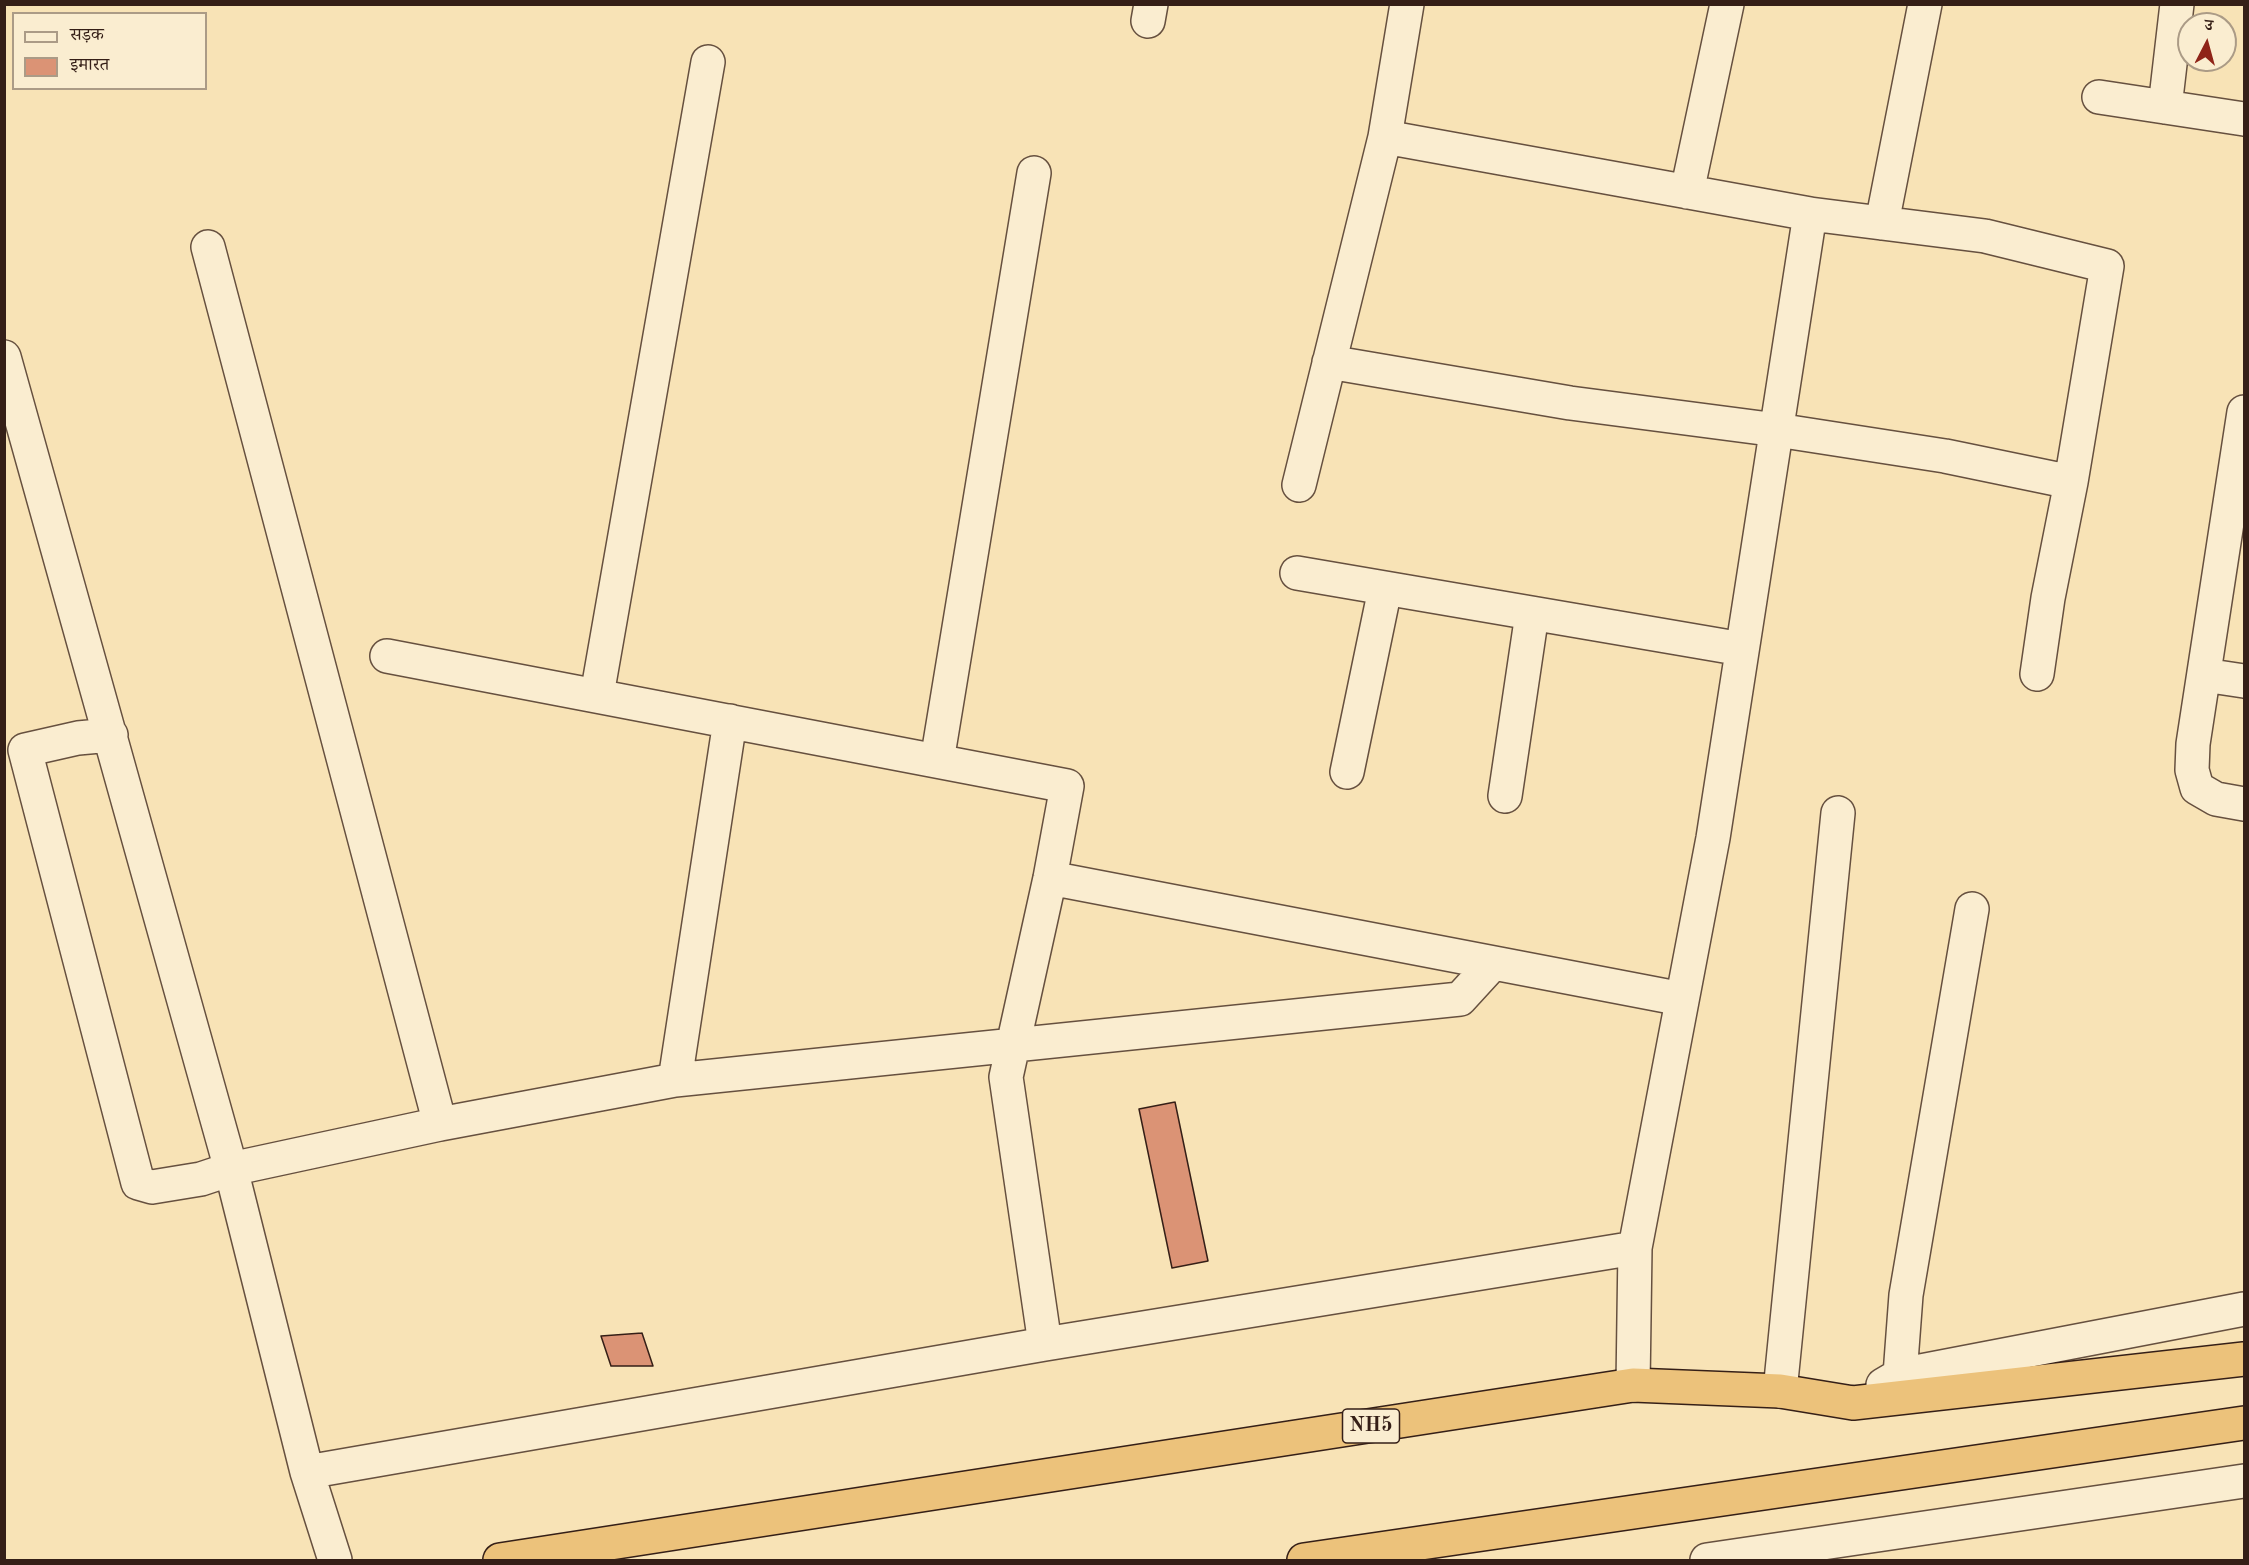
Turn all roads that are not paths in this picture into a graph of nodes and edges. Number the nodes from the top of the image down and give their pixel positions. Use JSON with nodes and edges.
{"nodes":[{"id":1,"x":1407,"y":4,"type":"edge"},
{"id":2,"x":1727,"y":4,"type":"edge"},
{"id":3,"x":1925,"y":4,"type":"edge"},
{"id":4,"x":2177,"y":4,"type":"edge"},
{"id":5,"x":708,"y":62,"type":"dead end"},
{"id":6,"x":2099,"y":97,"type":"dead end"},
{"id":7,"x":2164,"y":107,"type":"junction"},
{"id":8,"x":2244,"y":119,"type":"edge"},
{"id":9,"x":1385,"y":137,"type":"junction"},
{"id":10,"x":1034,"y":173,"type":"dead end"},
{"id":11,"x":1687,"y":192,"type":"junction"},
{"id":12,"x":1810,"y":214,"type":"junction"},
{"id":13,"x":1882,"y":223,"type":"junction"},
{"id":14,"x":208,"y":247,"type":"dead end"},
{"id":15,"x":4,"y":357,"type":"edge"},
{"id":16,"x":1329,"y":362,"type":"junction"},
{"id":17,"x":2244,"y":412,"type":"edge"},
{"id":18,"x":1777,"y":430,"type":"junction"},
{"id":19,"x":2072,"y":482,"type":"junction"},
{"id":20,"x":1299,"y":485,"type":"dead end"},
{"id":21,"x":1297,"y":573,"type":"dead end"},
{"id":22,"x":1385,"y":590,"type":"junction"},
{"id":23,"x":1532,"y":614,"type":"junction"},
{"id":24,"x":1742,"y":649,"type":"junction"},
{"id":25,"x":387,"y":656,"type":"dead end"},
{"id":26,"x":2037,"y":674,"type":"dead end"},
{"id":27,"x":2204,"y":675,"type":"junction"},
{"id":28,"x":2244,"y":681,"type":"edge"},
{"id":29,"x":597,"y":695,"type":"junction"},
{"id":30,"x":730,"y":721,"type":"junction"},
{"id":31,"x":111,"y":735,"type":"junction"},
{"id":32,"x":15,"y":750,"type":"edge"},
{"id":33,"x":937,"y":761,"type":"junction"},
{"id":34,"x":1347,"y":772,"type":"dead end"},
{"id":35,"x":1505,"y":796,"type":"dead end"},
{"id":36,"x":2244,"y":804,"type":"edge"},
{"id":37,"x":1838,"y":813,"type":"dead end"},
{"id":38,"x":1050,"y":878,"type":"junction"},
{"id":39,"x":1972,"y":909,"type":"dead end"},
{"id":40,"x":1493,"y":963,"type":"junction"},
{"id":41,"x":1682,"y":999,"type":"junction"},
{"id":42,"x":1013,"y":1044,"type":"junction"},
{"id":43,"x":675,"y":1080,"type":"junction"},
{"id":44,"x":440,"y":1124,"type":"junction"},
{"id":45,"x":231,"y":1169,"type":"junction"},
{"id":46,"x":1635,"y":1248,"type":"junction"},
{"id":47,"x":2244,"y":1309,"type":"edge"},
{"id":48,"x":1045,"y":1344,"type":"junction"},
{"id":49,"x":2244,"y":1359,"type":"edge"},
{"id":50,"x":1900,"y":1375,"type":"junction"},
{"id":51,"x":1633,"y":1385,"type":"junction"},
{"id":52,"x":1780,"y":1391,"type":"junction"},
{"id":53,"x":1853,"y":1403,"type":"junction"},
{"id":54,"x":2244,"y":1423,"type":"edge"},
{"id":55,"x":307,"y":1472,"type":"junction"},
{"id":56,"x":2244,"y":1482,"type":"edge"},
{"id":57,"x":335,"y":1560,"type":"edge"},
{"id":58,"x":500,"y":1560,"type":"edge"},
{"id":59,"x":1304,"y":1560,"type":"edge"},
{"id":60,"x":1707,"y":1560,"type":"edge"}],
"edges":[{"from":1,"to":9,"type":"street"},
{"from":2,"to":11,"type":"street"},
{"from":3,"to":13,"type":"street"},
{"from":4,"to":7,"type":"street"},
{"from":5,"to":29,"type":"street"},
{"from":6,"to":7,"type":"street"},
{"from":7,"to":8,"type":"street"},
{"from":9,"to":11,"type":"street"},
{"from":9,"to":16,"type":"street"},
{"from":10,"to":33,"type":"street"},
{"from":11,"to":12,"type":"street"},
{"from":12,"to":13,"type":"street"},
{"from":12,"to":18,"type":"street"},
{"from":13,"to":19,"type":"street"},
{"from":14,"to":44,"type":"street"},
{"from":15,"to":31,"type":"street"},
{"from":16,"to":18,"type":"street"},
{"from":16,"to":20,"type":"street"},
{"from":17,"to":27,"type":"street"},
{"from":18,"to":19,"type":"street"},
{"from":18,"to":24,"type":"street"},
{"from":19,"to":26,"type":"street"},
{"from":21,"to":22,"type":"street"},
{"from":22,"to":23,"type":"street"},
{"from":22,"to":34,"type":"street"},
{"from":23,"to":24,"type":"street"},
{"from":23,"to":35,"type":"street"},
{"from":24,"to":41,"type":"street"},
{"from":25,"to":29,"type":"street"},
{"from":27,"to":28,"type":"street"},
{"from":27,"to":36,"type":"street"},
{"from":29,"to":30,"type":"street"},
{"from":30,"to":33,"type":"street"},
{"from":30,"to":43,"type":"street"},
{"from":31,"to":32,"type":"street"},
{"from":31,"to":45,"type":"street"},
{"from":32,"to":45,"type":"street"},
{"from":33,"to":38,"type":"street"},
{"from":37,"to":52,"type":"street"},
{"from":38,"to":40,"type":"street"},
{"from":38,"to":42,"type":"street"},
{"from":39,"to":50,"type":"street"},
{"from":40,"to":41,"type":"street"},
{"from":40,"to":42,"type":"street"},
{"from":41,"to":46,"type":"street"},
{"from":42,"to":43,"type":"street"},
{"from":42,"to":48,"type":"street"},
{"from":43,"to":44,"type":"street"},
{"from":44,"to":45,"type":"street"},
{"from":45,"to":55,"type":"street"},
{"from":46,"to":48,"type":"street"},
{"from":46,"to":51,"type":"street"},
{"from":47,"to":50,"type":"street"},
{"from":48,"to":55,"type":"street"},
{"from":49,"to":53,"type":"highway","number":"NH5"},
{"from":50,"to":53,"type":"street"},
{"from":51,"to":52,"type":"highway","number":"NH5"},
{"from":51,"to":58,"type":"highway","number":"NH5"},
{"from":52,"to":53,"type":"highway","number":"NH5"},
{"from":54,"to":59,"type":"highway"},
{"from":55,"to":57,"type":"street"},
{"from":56,"to":60,"type":"street"}]}
